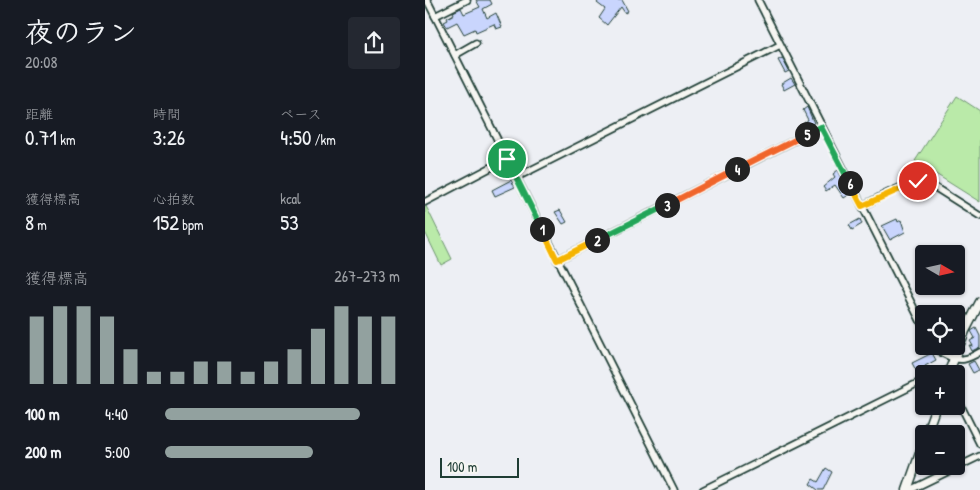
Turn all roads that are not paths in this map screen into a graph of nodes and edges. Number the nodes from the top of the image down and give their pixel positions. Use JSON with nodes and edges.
{"nodes":[{"id":1,"x":427,"y":0,"type":"edge"},
{"id":2,"x":467,"y":0,"type":"edge"},
{"id":3,"x":758,"y":0,"type":"edge"},
{"id":4,"x":435,"y":16,"type":"junction"},
{"id":5,"x":476,"y":44,"type":"dead end"},
{"id":6,"x":780,"y":45,"type":"junction"},
{"id":7,"x":455,"y":55,"type":"junction"},
{"id":8,"x":821,"y":127,"type":"junction"},
{"id":9,"x":507,"y":159,"type":"junction"},
{"id":10,"x":517,"y":177,"type":"junction"},
{"id":11,"x":425,"y":202,"type":"edge"},
{"id":12,"x":862,"y":206,"type":"junction"},
{"id":13,"x":980,"y":216,"type":"edge"},
{"id":14,"x":557,"y":260,"type":"junction"},
{"id":15,"x":980,"y":302,"type":"edge"},
{"id":16,"x":915,"y":310,"type":"edge"},
{"id":17,"x":980,"y":352,"type":"edge"},
{"id":18,"x":948,"y":355,"type":"edge"},
{"id":19,"x":954,"y":358,"type":"junction"},
{"id":20,"x":951,"y":365,"type":"edge"},
{"id":21,"x":915,"y":384,"type":"edge"},
{"id":22,"x":965,"y":414,"type":"edge"},
{"id":23,"x":980,"y":444,"type":"edge"},
{"id":24,"x":980,"y":456,"type":"edge"},
{"id":25,"x":915,"y":471,"type":"edge"},
{"id":26,"x":674,"y":490,"type":"edge"},
{"id":27,"x":703,"y":490,"type":"edge"},
{"id":28,"x":909,"y":490,"type":"edge"}],
"edges":[{"from":1,"to":4,"type":"street"},
{"from":2,"to":4,"type":"street"},
{"from":3,"to":6,"type":"street"},
{"from":4,"to":7,"type":"street"},
{"from":5,"to":7,"type":"street"},
{"from":6,"to":8,"type":"street"},
{"from":6,"to":10,"type":"street"},
{"from":7,"to":9,"type":"street"},
{"from":8,"to":12,"type":"street"},
{"from":8,"to":14,"type":"street"},
{"from":9,"to":10,"type":"street"},
{"from":9,"to":11,"type":"street"},
{"from":10,"to":14,"type":"street"},
{"from":12,"to":13,"type":"street"},
{"from":12,"to":16,"type":"street"},
{"from":14,"to":26,"type":"street"},
{"from":15,"to":19,"type":"street"},
{"from":17,"to":19,"type":"street"},
{"from":18,"to":19,"type":"street"},
{"from":19,"to":20,"type":"street"},
{"from":21,"to":27,"type":"street"},
{"from":22,"to":23,"type":"street"},
{"from":24,"to":28,"type":"street"},
{"from":25,"to":28,"type":"street"}]}
